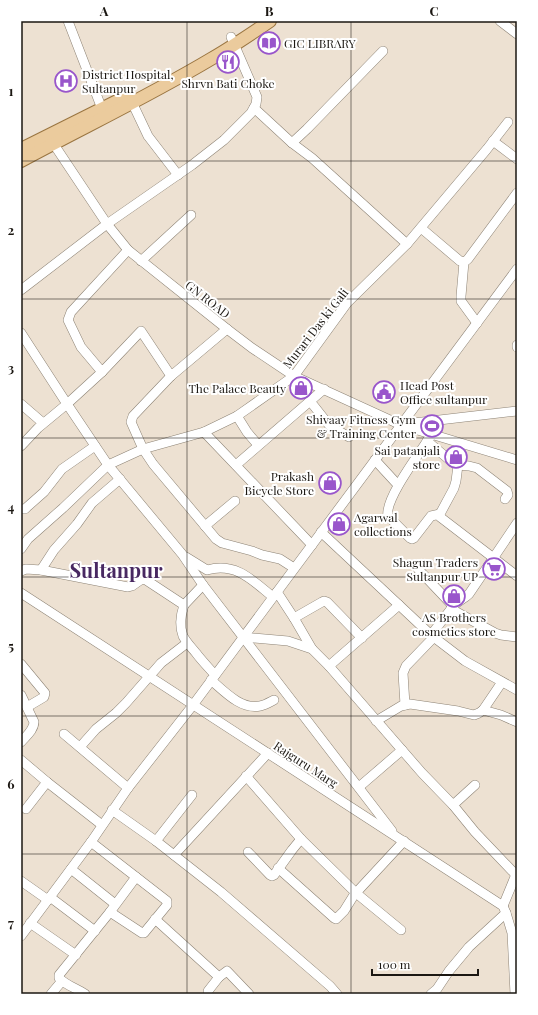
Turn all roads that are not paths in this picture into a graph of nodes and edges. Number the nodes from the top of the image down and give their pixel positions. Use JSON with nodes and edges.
{"nodes":[{"id":1,"x":68,"y":21,"type":"edge"},
{"id":2,"x":257,"y":21,"type":"edge"},
{"id":3,"x":270,"y":21,"type":"edge"},
{"id":4,"x":500,"y":21,"type":"edge"},
{"id":5,"x":517,"y":34,"type":"edge"},
{"id":6,"x":233,"y":41,"type":"junction"},
{"id":7,"x":383,"y":52,"type":"dead end"},
{"id":8,"x":131,"y":99,"type":"junction"},
{"id":9,"x":254,"y":108,"type":"junction"},
{"id":10,"x":102,"y":109,"type":"junction"},
{"id":11,"x":508,"y":122,"type":"dead end"},
{"id":12,"x":50,"y":139,"type":"junction"},
{"id":13,"x":493,"y":142,"type":"junction"},
{"id":14,"x":292,"y":143,"type":"junction"},
{"id":15,"x":21,"y":150,"type":"edge"},
{"id":16,"x":517,"y":159,"type":"edge"},
{"id":17,"x":21,"y":160,"type":"edge"},
{"id":18,"x":178,"y":175,"type":"junction"},
{"id":19,"x":517,"y":193,"type":"edge"},
{"id":20,"x":191,"y":215,"type":"dead end"},
{"id":21,"x":107,"y":224,"type":"junction"},
{"id":22,"x":421,"y":228,"type":"junction"},
{"id":23,"x":407,"y":244,"type":"junction"},
{"id":24,"x":128,"y":250,"type":"junction"},
{"id":25,"x":141,"y":261,"type":"junction"},
{"id":26,"x":464,"y":262,"type":"junction"},
{"id":27,"x":517,"y":269,"type":"edge"},
{"id":28,"x":21,"y":290,"type":"edge"},
{"id":29,"x":477,"y":323,"type":"junction"},
{"id":30,"x":227,"y":329,"type":"junction"},
{"id":31,"x":21,"y":333,"type":"edge"},
{"id":32,"x":102,"y":372,"type":"junction"},
{"id":33,"x":171,"y":376,"type":"junction"},
{"id":34,"x":294,"y":376,"type":"junction"},
{"id":35,"x":324,"y":389,"type":"junction"},
{"id":36,"x":310,"y":401,"type":"junction"},
{"id":37,"x":21,"y":404,"type":"edge"},
{"id":38,"x":67,"y":404,"type":"junction"},
{"id":39,"x":517,"y":411,"type":"edge"},
{"id":40,"x":237,"y":416,"type":"junction"},
{"id":41,"x":43,"y":423,"type":"junction"},
{"id":42,"x":401,"y":425,"type":"junction"},
{"id":43,"x":204,"y":432,"type":"junction"},
{"id":44,"x":349,"y":437,"type":"dead end"},
{"id":45,"x":430,"y":437,"type":"junction"},
{"id":46,"x":258,"y":445,"type":"junction"},
{"id":47,"x":21,"y":446,"type":"edge"},
{"id":48,"x":96,"y":446,"type":"junction"},
{"id":49,"x":143,"y":449,"type":"junction"},
{"id":50,"x":375,"y":460,"type":"junction"},
{"id":51,"x":517,"y":460,"type":"edge"},
{"id":52,"x":108,"y":465,"type":"junction"},
{"id":53,"x":236,"y":465,"type":"junction"},
{"id":54,"x":458,"y":465,"type":"junction"},
{"id":55,"x":120,"y":479,"type":"junction"},
{"id":56,"x":398,"y":485,"type":"junction"},
{"id":57,"x":505,"y":499,"type":"dead end"},
{"id":58,"x":235,"y":501,"type":"dead end"},
{"id":59,"x":21,"y":509,"type":"edge"},
{"id":60,"x":440,"y":514,"type":"junction"},
{"id":61,"x":517,"y":522,"type":"edge"},
{"id":62,"x":205,"y":526,"type":"junction"},
{"id":63,"x":321,"y":532,"type":"junction"},
{"id":64,"x":24,"y":536,"type":"edge"},
{"id":65,"x":312,"y":545,"type":"junction"},
{"id":66,"x":21,"y":549,"type":"edge"},
{"id":67,"x":182,"y":554,"type":"junction"},
{"id":68,"x":493,"y":558,"type":"junction"},
{"id":69,"x":294,"y":568,"type":"junction"},
{"id":70,"x":418,"y":569,"type":"dead end"},
{"id":71,"x":41,"y":570,"type":"junction"},
{"id":72,"x":21,"y":572,"type":"edge"},
{"id":73,"x":517,"y":576,"type":"edge"},
{"id":74,"x":203,"y":585,"type":"junction"},
{"id":75,"x":21,"y":593,"type":"edge"},
{"id":76,"x":275,"y":594,"type":"junction"},
{"id":77,"x":184,"y":605,"type":"junction"},
{"id":78,"x":399,"y":605,"type":"junction"},
{"id":79,"x":452,"y":608,"type":"junction"},
{"id":80,"x":294,"y":618,"type":"junction"},
{"id":81,"x":432,"y":636,"type":"junction"},
{"id":82,"x":243,"y":637,"type":"junction"},
{"id":83,"x":517,"y":637,"type":"edge"},
{"id":84,"x":362,"y":638,"type":"junction"},
{"id":85,"x":187,"y":643,"type":"junction"},
{"id":86,"x":312,"y":649,"type":"junction"},
{"id":87,"x":21,"y":664,"type":"edge"},
{"id":88,"x":329,"y":666,"type":"junction"},
{"id":89,"x":150,"y":676,"type":"junction"},
{"id":90,"x":213,"y":678,"type":"junction"},
{"id":91,"x":502,"y":682,"type":"junction"},
{"id":92,"x":517,"y":690,"type":"edge"},
{"id":93,"x":21,"y":695,"type":"edge"},
{"id":94,"x":274,"y":700,"type":"dead end"},
{"id":95,"x":193,"y":705,"type":"junction"},
{"id":96,"x":405,"y":705,"type":"junction"},
{"id":97,"x":27,"y":707,"type":"junction"},
{"id":98,"x":483,"y":710,"type":"junction"},
{"id":99,"x":376,"y":721,"type":"junction"},
{"id":100,"x":517,"y":722,"type":"edge"},
{"id":101,"x":64,"y":734,"type":"dead end"},
{"id":102,"x":21,"y":742,"type":"edge"},
{"id":103,"x":80,"y":747,"type":"junction"},
{"id":104,"x":402,"y":750,"type":"junction"},
{"id":105,"x":268,"y":753,"type":"junction"},
{"id":106,"x":21,"y":760,"type":"edge"},
{"id":107,"x":246,"y":776,"type":"junction"},
{"id":108,"x":47,"y":782,"type":"junction"},
{"id":109,"x":476,"y":785,"type":"dead end"},
{"id":110,"x":358,"y":787,"type":"junction"},
{"id":111,"x":128,"y":788,"type":"junction"},
{"id":112,"x":192,"y":794,"type":"dead end"},
{"id":113,"x":453,"y":805,"type":"junction"},
{"id":114,"x":26,"y":809,"type":"dead end"},
{"id":115,"x":112,"y":810,"type":"junction"},
{"id":116,"x":102,"y":825,"type":"junction"},
{"id":117,"x":301,"y":839,"type":"junction"},
{"id":118,"x":400,"y":839,"type":"junction"},
{"id":119,"x":156,"y":841,"type":"junction"},
{"id":120,"x":91,"y":842,"type":"junction"},
{"id":121,"x":248,"y":852,"type":"dead end"},
{"id":122,"x":174,"y":855,"type":"junction"},
{"id":123,"x":278,"y":868,"type":"junction"},
{"id":124,"x":71,"y":869,"type":"junction"},
{"id":125,"x":517,"y":875,"type":"edge"},
{"id":126,"x":136,"y":876,"type":"junction"},
{"id":127,"x":21,"y":881,"type":"edge"},
{"id":128,"x":356,"y":893,"type":"junction"},
{"id":129,"x":49,"y":899,"type":"junction"},
{"id":130,"x":112,"y":908,"type":"junction"},
{"id":131,"x":504,"y":909,"type":"junction"},
{"id":132,"x":155,"y":919,"type":"junction"},
{"id":133,"x":30,"y":923,"type":"junction"},
{"id":134,"x":401,"y":930,"type":"dead end"},
{"id":135,"x":95,"y":931,"type":"junction"},
{"id":136,"x":21,"y":936,"type":"edge"},
{"id":137,"x":76,"y":955,"type":"junction"},
{"id":138,"x":219,"y":977,"type":"junction"},
{"id":139,"x":62,"y":981,"type":"junction"},
{"id":140,"x":207,"y":993,"type":"edge"},
{"id":141,"x":51,"y":994,"type":"edge"},
{"id":142,"x":86,"y":994,"type":"edge"},
{"id":143,"x":249,"y":994,"type":"edge"},
{"id":144,"x":337,"y":994,"type":"edge"},
{"id":145,"x":431,"y":994,"type":"edge"},
{"id":146,"x":515,"y":994,"type":"edge"}],
"edges":[{"from":1,"to":10,"type":"street"},
{"from":2,"to":6,"type":"main road"},
{"from":3,"to":6,"type":"main road"},
{"from":4,"to":5,"type":"street"},
{"from":6,"to":8,"type":"main road"},
{"from":6,"to":9,"type":"street"},
{"from":7,"to":14,"type":"street"},
{"from":8,"to":10,"type":"main road"},
{"from":8,"to":12,"type":"main road"},
{"from":8,"to":18,"type":"street"},
{"from":9,"to":14,"type":"street"},
{"from":9,"to":18,"type":"street"},
{"from":10,"to":12,"type":"main road"},
{"from":11,"to":13,"type":"street","name":"Murari Das ki Gali"},
{"from":12,"to":15,"type":"main road"},
{"from":12,"to":17,"type":"main road"},
{"from":12,"to":21,"type":"street","name":"GN ROAD"},
{"from":13,"to":16,"type":"street"},
{"from":13,"to":22,"type":"street","name":"Murari Das ki Gali"},
{"from":14,"to":23,"type":"street"},
{"from":18,"to":21,"type":"street"},
{"from":19,"to":26,"type":"street"},
{"from":20,"to":25,"type":"street"},
{"from":21,"to":24,"type":"street","name":"GN ROAD"},
{"from":21,"to":28,"type":"street"},
{"from":22,"to":23,"type":"street","name":"Murari Das ki Gali"},
{"from":22,"to":26,"type":"street"},
{"from":23,"to":34,"type":"street","name":"Murari Das ki Gali"},
{"from":24,"to":25,"type":"street","name":"GN ROAD"},
{"from":24,"to":32,"type":"street"},
{"from":25,"to":30,"type":"street","name":"GN ROAD"},
{"from":26,"to":29,"type":"street"},
{"from":27,"to":29,"type":"street"},
{"from":29,"to":42,"type":"street"},
{"from":30,"to":33,"type":"street"},
{"from":30,"to":34,"type":"street","name":"GN ROAD"},
{"from":31,"to":38,"type":"street"},
{"from":32,"to":33,"type":"street"},
{"from":32,"to":38,"type":"street"},
{"from":33,"to":49,"type":"street"},
{"from":34,"to":35,"type":"street","name":"GN ROAD"},
{"from":34,"to":40,"type":"street","name":"Murari Das ki Gali"},
{"from":35,"to":36,"type":"street"},
{"from":35,"to":42,"type":"street","name":"GN ROAD"},
{"from":36,"to":44,"type":"street"},
{"from":36,"to":46,"type":"street"},
{"from":37,"to":41,"type":"street"},
{"from":38,"to":41,"type":"street"},
{"from":38,"to":48,"type":"street"},
{"from":39,"to":42,"type":"street"},
{"from":40,"to":43,"type":"street","name":"Murari Das ki Gali"},
{"from":40,"to":46,"type":"street"},
{"from":41,"to":47,"type":"street"},
{"from":42,"to":45,"type":"street","name":"GN ROAD"},
{"from":42,"to":50,"type":"street"},
{"from":43,"to":49,"type":"street","name":"Murari Das ki Gali"},
{"from":43,"to":53,"type":"street"},
{"from":45,"to":51,"type":"street","name":"GN ROAD"},
{"from":45,"to":54,"type":"street"},
{"from":45,"to":56,"type":"street"},
{"from":46,"to":53,"type":"street"},
{"from":48,"to":52,"type":"street"},
{"from":48,"to":59,"type":"street"},
{"from":49,"to":52,"type":"street","name":"Murari Das ki Gali"},
{"from":49,"to":62,"type":"street"},
{"from":50,"to":56,"type":"street"},
{"from":50,"to":63,"type":"street"},
{"from":52,"to":55,"type":"street"},
{"from":52,"to":64,"type":"street","name":"Murari Das ki Gali"},
{"from":53,"to":65,"type":"street"},
{"from":54,"to":57,"type":"street"},
{"from":54,"to":60,"type":"street"},
{"from":55,"to":67,"type":"street"},
{"from":55,"to":71,"type":"street"},
{"from":56,"to":60,"type":"street"},
{"from":58,"to":62,"type":"street"},
{"from":60,"to":68,"type":"street"},
{"from":61,"to":68,"type":"street"},
{"from":62,"to":69,"type":"street"},
{"from":63,"to":65,"type":"street"},
{"from":63,"to":78,"type":"street"},
{"from":64,"to":66,"type":"street","name":"Murari Das ki Gali"},
{"from":65,"to":69,"type":"street"},
{"from":67,"to":74,"type":"street"},
{"from":67,"to":76,"type":"street"},
{"from":68,"to":73,"type":"street"},
{"from":68,"to":79,"type":"street"},
{"from":69,"to":76,"type":"street"},
{"from":70,"to":79,"type":"street"},
{"from":71,"to":72,"type":"street"},
{"from":71,"to":77,"type":"street"},
{"from":74,"to":77,"type":"street"},
{"from":74,"to":82,"type":"street"},
{"from":75,"to":89,"type":"street","name":"Rajguru Marg"},
{"from":76,"to":80,"type":"street"},
{"from":76,"to":82,"type":"street"},
{"from":77,"to":85,"type":"street"},
{"from":78,"to":81,"type":"street"},
{"from":78,"to":84,"type":"street"},
{"from":79,"to":81,"type":"street"},
{"from":79,"to":83,"type":"street"},
{"from":80,"to":84,"type":"street"},
{"from":80,"to":86,"type":"street"},
{"from":81,"to":91,"type":"street"},
{"from":81,"to":96,"type":"street"},
{"from":82,"to":86,"type":"street"},
{"from":82,"to":90,"type":"street"},
{"from":82,"to":110,"type":"street"},
{"from":84,"to":88,"type":"street"},
{"from":85,"to":89,"type":"street"},
{"from":85,"to":90,"type":"street"},
{"from":86,"to":88,"type":"street"},
{"from":87,"to":97,"type":"street"},
{"from":88,"to":99,"type":"street"},
{"from":89,"to":95,"type":"street","name":"Rajguru Marg"},
{"from":89,"to":103,"type":"street"},
{"from":90,"to":94,"type":"street"},
{"from":90,"to":95,"type":"street"},
{"from":91,"to":92,"type":"street"},
{"from":91,"to":98,"type":"street"},
{"from":93,"to":97,"type":"street"},
{"from":95,"to":105,"type":"street","name":"Rajguru Marg"},
{"from":95,"to":111,"type":"street"},
{"from":96,"to":98,"type":"street"},
{"from":96,"to":99,"type":"street"},
{"from":97,"to":102,"type":"street"},
{"from":98,"to":100,"type":"street"},
{"from":99,"to":104,"type":"street"},
{"from":101,"to":103,"type":"street"},
{"from":103,"to":111,"type":"street"},
{"from":104,"to":110,"type":"street"},
{"from":104,"to":113,"type":"street"},
{"from":105,"to":107,"type":"street"},
{"from":105,"to":118,"type":"street","name":"Rajguru Marg"},
{"from":106,"to":108,"type":"street"},
{"from":107,"to":117,"type":"street"},
{"from":107,"to":122,"type":"street"},
{"from":108,"to":114,"type":"street"},
{"from":108,"to":116,"type":"street"},
{"from":109,"to":113,"type":"street"},
{"from":110,"to":118,"type":"street"},
{"from":111,"to":115,"type":"street"},
{"from":112,"to":119,"type":"street"},
{"from":113,"to":125,"type":"street"},
{"from":115,"to":116,"type":"street"},
{"from":115,"to":119,"type":"street"},
{"from":116,"to":120,"type":"street"},
{"from":117,"to":123,"type":"street"},
{"from":117,"to":128,"type":"street"},
{"from":118,"to":128,"type":"street"},
{"from":118,"to":131,"type":"street","name":"Rajguru Marg"},
{"from":119,"to":122,"type":"street"},
{"from":120,"to":124,"type":"street"},
{"from":120,"to":126,"type":"street"},
{"from":121,"to":123,"type":"street"},
{"from":122,"to":144,"type":"street"},
{"from":123,"to":128,"type":"street"},
{"from":124,"to":129,"type":"street"},
{"from":124,"to":130,"type":"street"},
{"from":125,"to":131,"type":"street"},
{"from":126,"to":130,"type":"street"},
{"from":126,"to":132,"type":"street"},
{"from":127,"to":129,"type":"street"},
{"from":128,"to":134,"type":"street"},
{"from":129,"to":133,"type":"street"},
{"from":129,"to":135,"type":"street"},
{"from":130,"to":132,"type":"street"},
{"from":130,"to":135,"type":"street"},
{"from":131,"to":145,"type":"street"},
{"from":131,"to":146,"type":"street"},
{"from":132,"to":138,"type":"street"},
{"from":133,"to":136,"type":"street"},
{"from":133,"to":137,"type":"street"},
{"from":135,"to":137,"type":"street"},
{"from":137,"to":139,"type":"street"},
{"from":138,"to":140,"type":"street"},
{"from":138,"to":143,"type":"street"},
{"from":139,"to":141,"type":"street"},
{"from":139,"to":142,"type":"street"}]}
